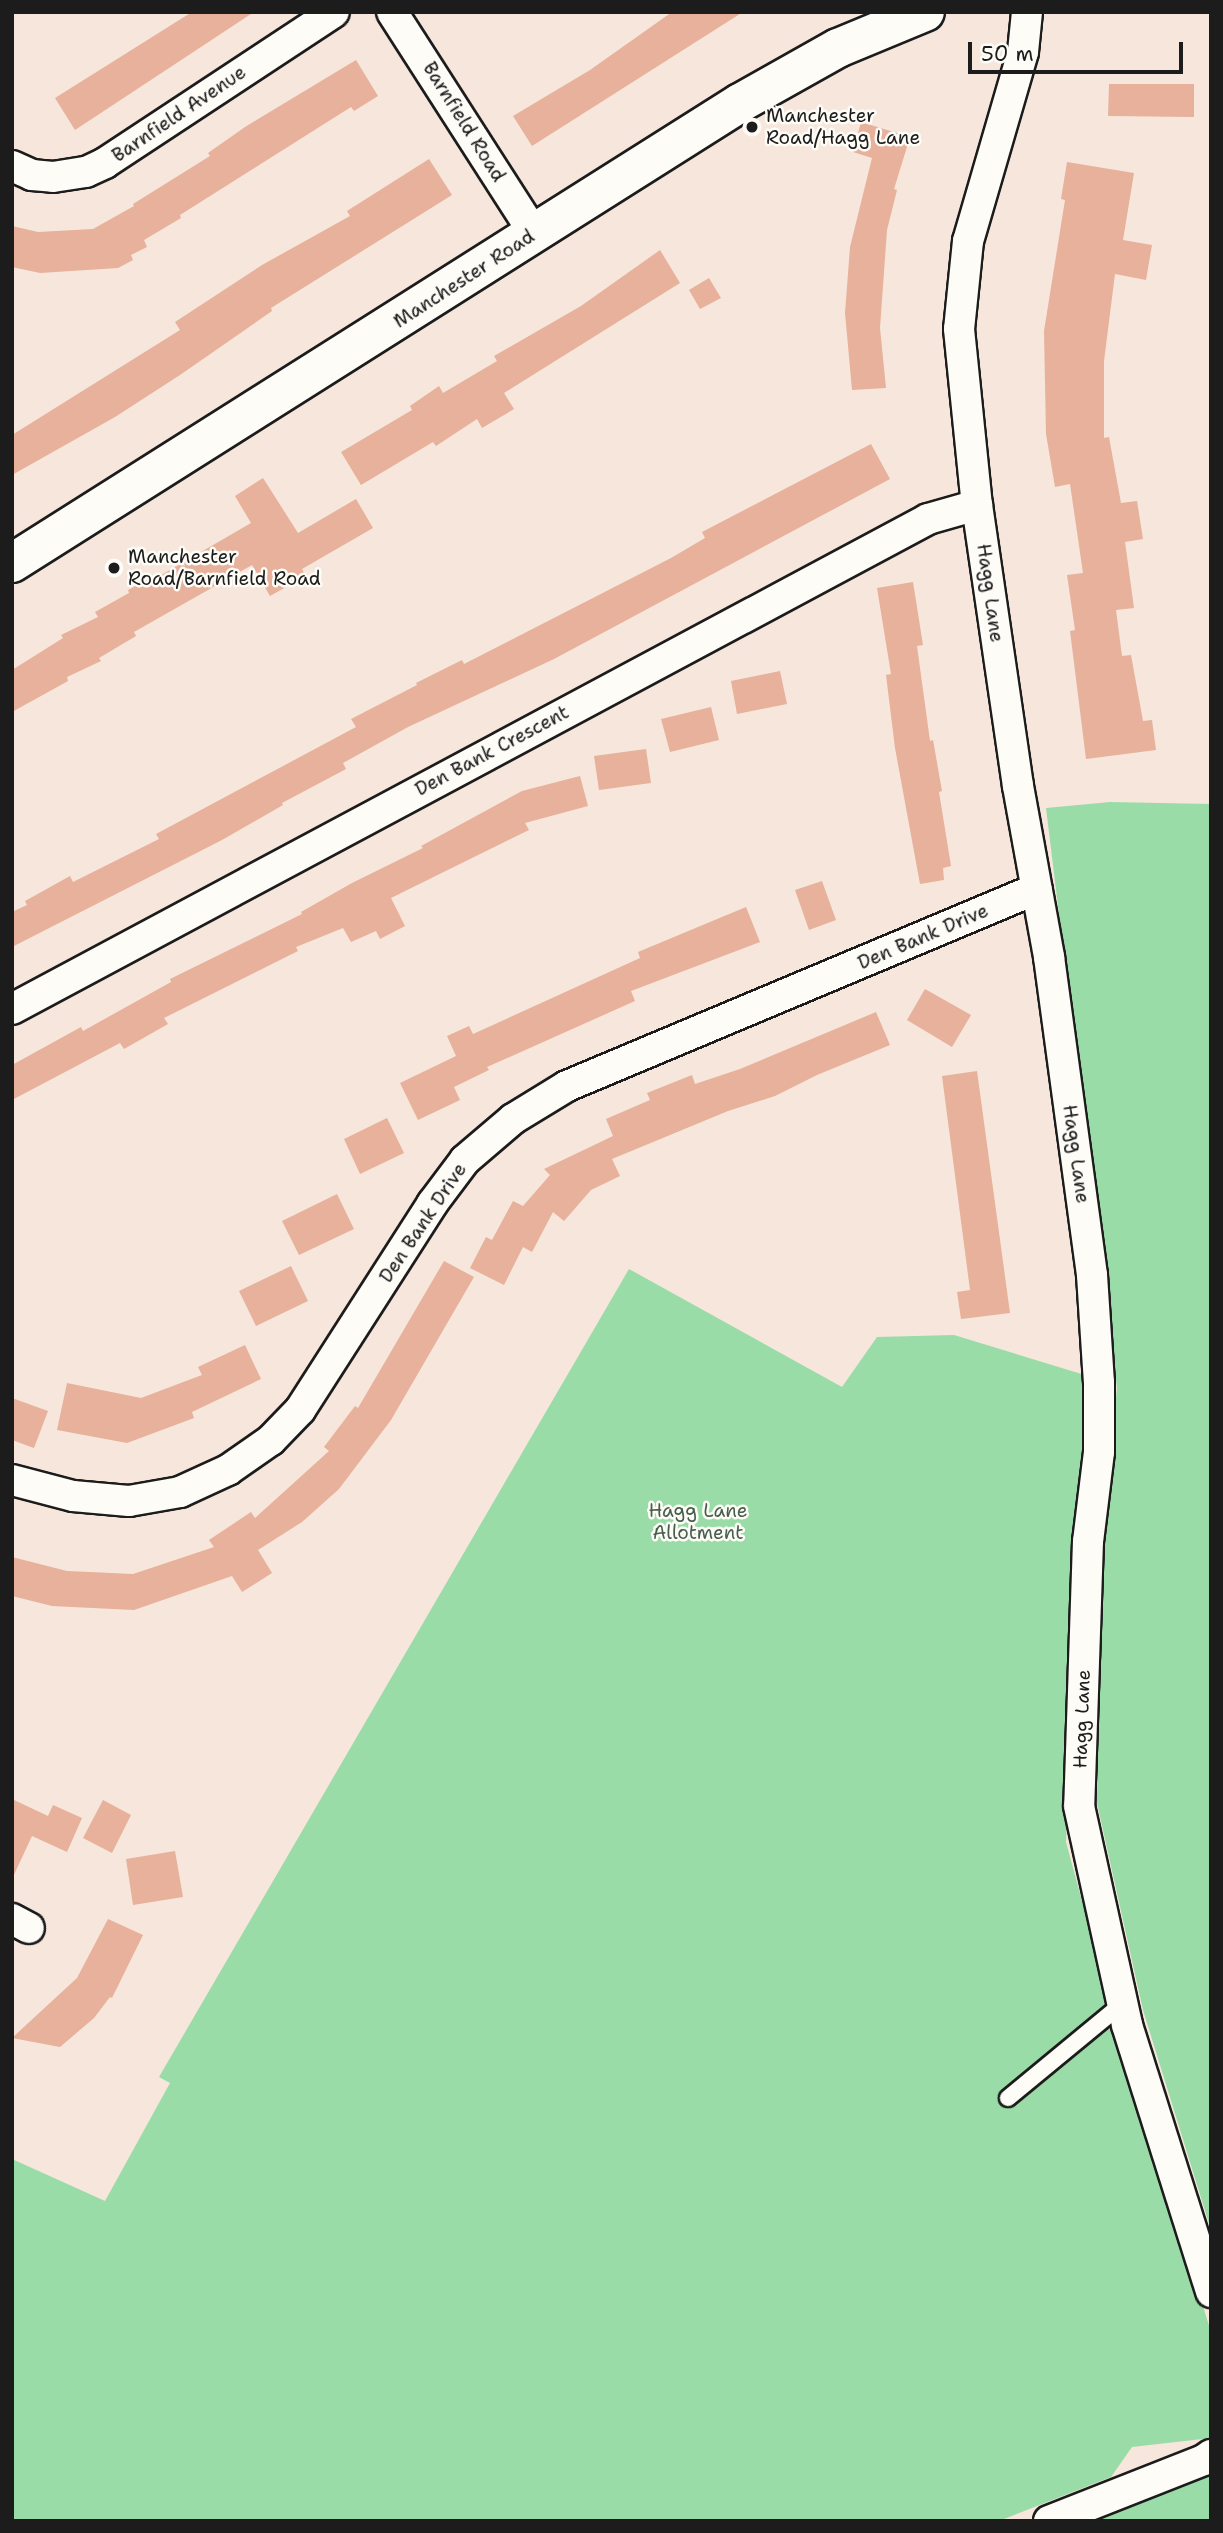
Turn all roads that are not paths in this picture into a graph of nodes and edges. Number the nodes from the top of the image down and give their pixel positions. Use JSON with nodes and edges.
{"nodes":[{"id":1,"x":334,"y":12,"type":"edge"},
{"id":2,"x":392,"y":12,"type":"edge"},
{"id":3,"x":925,"y":12,"type":"edge"},
{"id":4,"x":1027,"y":12,"type":"edge"},
{"id":5,"x":12,"y":166,"type":"edge"},
{"id":6,"x":534,"y":233,"type":"junction"},
{"id":7,"x":977,"y":505,"type":"junction"},
{"id":8,"x":12,"y":563,"type":"edge"},
{"id":9,"x":1036,"y":889,"type":"junction"},
{"id":10,"x":12,"y":1009,"type":"edge"},
{"id":11,"x":12,"y":1480,"type":"edge"},
{"id":12,"x":1122,"y":2004,"type":"junction"},
{"id":13,"x":1008,"y":2098,"type":"dead end"},
{"id":14,"x":1211,"y":2292,"type":"edge"},
{"id":15,"x":1211,"y":2455,"type":"edge"},
{"id":16,"x":1049,"y":2521,"type":"edge"}],
"edges":[{"from":1,"to":5,"type":"street","name":"Barnfield Avenue"},
{"from":2,"to":6,"type":"street","name":"Barnfield Road"},
{"from":3,"to":6,"type":"main road","name":"Manchester Road"},
{"from":4,"to":7,"type":"street","name":"Hagg Lane"},
{"from":6,"to":8,"type":"main road","name":"Manchester Road"},
{"from":7,"to":9,"type":"street","name":"Hagg Lane"},
{"from":7,"to":10,"type":"street","name":"Den Bank Crescent"},
{"from":9,"to":11,"type":"street","name":"Den Bank Drive"},
{"from":9,"to":12,"type":"street","name":"Hagg Lane"},
{"from":12,"to":13,"type":"lane"},
{"from":12,"to":14,"type":"street","name":"Hagg Lane"},
{"from":15,"to":16,"type":"street"}]}
